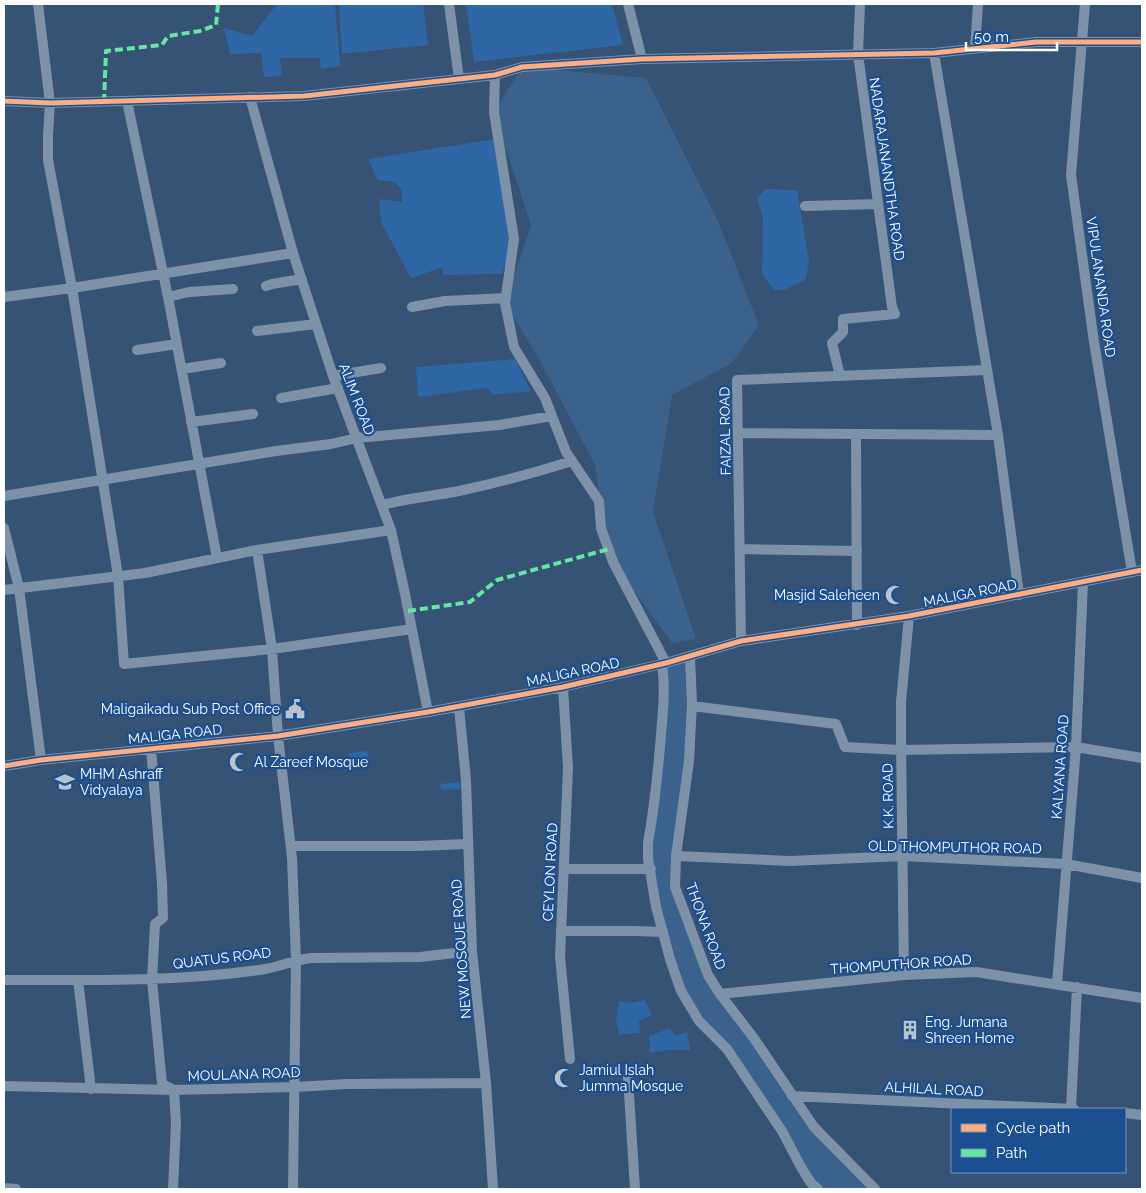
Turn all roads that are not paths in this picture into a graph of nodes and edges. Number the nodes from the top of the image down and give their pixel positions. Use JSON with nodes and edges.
{"nodes":[{"id":1,"x":38,"y":4,"type":"edge"},
{"id":2,"x":449,"y":4,"type":"edge"},
{"id":3,"x":628,"y":4,"type":"edge"},
{"id":4,"x":860,"y":4,"type":"edge"},
{"id":5,"x":978,"y":4,"type":"edge"},
{"id":6,"x":1085,"y":4,"type":"edge"},
{"id":7,"x":1082,"y":42,"type":"junction"},
{"id":8,"x":1142,"y":42,"type":"edge"},
{"id":9,"x":975,"y":48,"type":"junction"},
{"id":10,"x":934,"y":53,"type":"junction"},
{"id":11,"x":858,"y":54,"type":"junction"},
{"id":12,"x":642,"y":59,"type":"junction"},
{"id":13,"x":494,"y":75,"type":"junction"},
{"id":14,"x":459,"y":79,"type":"junction"},
{"id":15,"x":250,"y":97,"type":"junction"},
{"id":16,"x":127,"y":101,"type":"junction"},
{"id":17,"x":4,"y":102,"type":"edge"},
{"id":18,"x":50,"y":103,"type":"junction"},
{"id":19,"x":878,"y":204,"type":"junction"},
{"id":20,"x":805,"y":206,"type":"dead end"},
{"id":21,"x":293,"y":253,"type":"junction"},
{"id":22,"x":164,"y":274,"type":"junction"},
{"id":23,"x":302,"y":279,"type":"junction"},
{"id":24,"x":266,"y":286,"type":"dead end"},
{"id":25,"x":72,"y":288,"type":"junction"},
{"id":26,"x":233,"y":289,"type":"dead end"},
{"id":27,"x":4,"y":297,"type":"edge"},
{"id":28,"x":168,"y":297,"type":"junction"},
{"id":29,"x":506,"y":298,"type":"junction"},
{"id":30,"x":412,"y":307,"type":"dead end"},
{"id":31,"x":316,"y":324,"type":"junction"},
{"id":32,"x":257,"y":331,"type":"dead end"},
{"id":33,"x":177,"y":344,"type":"junction"},
{"id":34,"x":137,"y":350,"type":"dead end"},
{"id":35,"x":221,"y":363,"type":"dead end"},
{"id":36,"x":381,"y":368,"type":"dead end"},
{"id":37,"x":182,"y":369,"type":"junction"},
{"id":38,"x":987,"y":370,"type":"junction"},
{"id":39,"x":334,"y":376,"type":"junction"},
{"id":40,"x":840,"y":376,"type":"junction"},
{"id":41,"x":338,"y":388,"type":"junction"},
{"id":42,"x":281,"y":398,"type":"dead end"},
{"id":43,"x":253,"y":414,"type":"dead end"},
{"id":44,"x":552,"y":416,"type":"junction"},
{"id":45,"x":192,"y":422,"type":"junction"},
{"id":46,"x":738,"y":433,"type":"junction"},
{"id":47,"x":856,"y":434,"type":"junction"},
{"id":48,"x":998,"y":435,"type":"junction"},
{"id":49,"x":357,"y":438,"type":"junction"},
{"id":50,"x":572,"y":461,"type":"junction"},
{"id":51,"x":199,"y":463,"type":"junction"},
{"id":52,"x":103,"y":479,"type":"junction"},
{"id":53,"x":4,"y":496,"type":"edge"},
{"id":54,"x":382,"y":505,"type":"junction"},
{"id":55,"x":4,"y":528,"type":"edge"},
{"id":56,"x":391,"y":530,"type":"junction"},
{"id":57,"x":740,"y":549,"type":"junction"},
{"id":58,"x":257,"y":550,"type":"junction"},
{"id":59,"x":857,"y":551,"type":"junction"},
{"id":60,"x":217,"y":558,"type":"junction"},
{"id":61,"x":1137,"y":571,"type":"edge"},
{"id":62,"x":118,"y":576,"type":"junction"},
{"id":63,"x":1083,"y":582,"type":"junction"},
{"id":64,"x":19,"y":588,"type":"junction"},
{"id":65,"x":4,"y":590,"type":"edge"},
{"id":66,"x":1020,"y":595,"type":"junction"},
{"id":67,"x":909,"y":616,"type":"junction"},
{"id":68,"x":857,"y":625,"type":"junction"},
{"id":69,"x":412,"y":629,"type":"junction"},
{"id":70,"x":741,"y":641,"type":"junction"},
{"id":71,"x":272,"y":649,"type":"junction"},
{"id":72,"x":690,"y":657,"type":"junction"},
{"id":73,"x":664,"y":664,"type":"junction"},
{"id":74,"x":563,"y":687,"type":"junction"},
{"id":75,"x":459,"y":706,"type":"junction"},
{"id":76,"x":692,"y":706,"type":"junction"},
{"id":77,"x":428,"y":712,"type":"junction"},
{"id":78,"x":278,"y":736,"type":"junction"},
{"id":79,"x":151,"y":748,"type":"junction"},
{"id":80,"x":1076,"y":748,"type":"junction"},
{"id":81,"x":901,"y":750,"type":"junction"},
{"id":82,"x":1142,"y":758,"type":"edge"},
{"id":83,"x":41,"y":760,"type":"junction"},
{"id":84,"x":4,"y":766,"type":"edge"},
{"id":85,"x":468,"y":844,"type":"junction"},
{"id":86,"x":291,"y":846,"type":"junction"},
{"id":87,"x":676,"y":856,"type":"junction"},
{"id":88,"x":903,"y":856,"type":"junction"},
{"id":89,"x":1066,"y":864,"type":"junction"},
{"id":90,"x":564,"y":869,"type":"junction"},
{"id":91,"x":651,"y":869,"type":"junction"},
{"id":92,"x":1142,"y":878,"type":"edge"},
{"id":93,"x":561,"y":931,"type":"junction"},
{"id":94,"x":663,"y":932,"type":"junction"},
{"id":95,"x":472,"y":951,"type":"junction"},
{"id":96,"x":296,"y":960,"type":"junction"},
{"id":97,"x":904,"y":975,"type":"junction"},
{"id":98,"x":4,"y":980,"type":"edge"},
{"id":99,"x":78,"y":980,"type":"junction"},
{"id":100,"x":152,"y":980,"type":"junction"},
{"id":101,"x":1058,"y":984,"type":"junction"},
{"id":102,"x":1077,"y":987,"type":"junction"},
{"id":103,"x":720,"y":994,"type":"junction"},
{"id":104,"x":1142,"y":998,"type":"edge"},
{"id":105,"x":570,"y":1059,"type":"dead end"},
{"id":106,"x":628,"y":1078,"type":"dead end"},
{"id":107,"x":486,"y":1083,"type":"junction"},
{"id":108,"x":4,"y":1086,"type":"edge"},
{"id":109,"x":295,"y":1087,"type":"junction"},
{"id":110,"x":91,"y":1089,"type":"junction"},
{"id":111,"x":174,"y":1090,"type":"junction"},
{"id":112,"x":792,"y":1096,"type":"junction"},
{"id":113,"x":1050,"y":1108,"type":"edge"},
{"id":114,"x":1072,"y":1108,"type":"edge"},
{"id":115,"x":1126,"y":1113,"type":"edge"},
{"id":116,"x":1142,"y":1115,"type":"edge"},
{"id":117,"x":4,"y":1188,"type":"edge"},
{"id":118,"x":16,"y":1189,"type":"edge"},
{"id":119,"x":173,"y":1189,"type":"edge"},
{"id":120,"x":294,"y":1189,"type":"edge"},
{"id":121,"x":493,"y":1189,"type":"edge"},
{"id":122,"x":635,"y":1189,"type":"edge"},
{"id":123,"x":818,"y":1189,"type":"edge"},
{"id":124,"x":875,"y":1189,"type":"edge"}],
"edges":[{"from":1,"to":18,"type":"street"},
{"from":2,"to":14,"type":"street"},
{"from":3,"to":12,"type":"street"},
{"from":4,"to":11,"type":"street","name":"NADARAJANANDTHA ROAD"},
{"from":5,"to":9,"type":"street"},
{"from":6,"to":7,"type":"street","name":"VIPULANANDA ROAD"},
{"from":7,"to":8,"type":"street"},
{"from":7,"to":9,"type":"street"},
{"from":7,"to":61,"type":"street","name":"VIPULANANDA ROAD"},
{"from":9,"to":10,"type":"street"},
{"from":10,"to":11,"type":"street"},
{"from":10,"to":38,"type":"street"},
{"from":11,"to":12,"type":"street"},
{"from":11,"to":19,"type":"street","name":"NADARAJANANDTHA ROAD"},
{"from":12,"to":13,"type":"street"},
{"from":13,"to":14,"type":"street"},
{"from":13,"to":29,"type":"street"},
{"from":14,"to":15,"type":"street"},
{"from":15,"to":16,"type":"street"},
{"from":15,"to":21,"type":"street","name":"ALIM ROAD"},
{"from":16,"to":18,"type":"street"},
{"from":16,"to":22,"type":"street"},
{"from":17,"to":18,"type":"street"},
{"from":18,"to":25,"type":"street"},
{"from":19,"to":20,"type":"street"},
{"from":19,"to":40,"type":"street","name":"NADARAJANANDTHA ROAD"},
{"from":21,"to":22,"type":"street"},
{"from":21,"to":23,"type":"street","name":"ALIM ROAD"},
{"from":22,"to":25,"type":"street"},
{"from":22,"to":28,"type":"street"},
{"from":23,"to":24,"type":"street"},
{"from":23,"to":31,"type":"street","name":"ALIM ROAD"},
{"from":25,"to":27,"type":"street"},
{"from":25,"to":52,"type":"street"},
{"from":26,"to":28,"type":"street"},
{"from":28,"to":33,"type":"street"},
{"from":29,"to":30,"type":"street"},
{"from":29,"to":44,"type":"street"},
{"from":31,"to":32,"type":"street"},
{"from":31,"to":39,"type":"street","name":"ALIM ROAD"},
{"from":33,"to":34,"type":"street"},
{"from":33,"to":37,"type":"street"},
{"from":35,"to":37,"type":"street"},
{"from":36,"to":39,"type":"street"},
{"from":37,"to":45,"type":"street"},
{"from":38,"to":40,"type":"street","name":"FAIZAL ROAD"},
{"from":38,"to":48,"type":"street"},
{"from":39,"to":41,"type":"street","name":"ALIM ROAD"},
{"from":40,"to":46,"type":"street","name":"FAIZAL ROAD"},
{"from":41,"to":42,"type":"street"},
{"from":41,"to":49,"type":"street","name":"ALIM ROAD"},
{"from":43,"to":45,"type":"street"},
{"from":44,"to":49,"type":"street"},
{"from":44,"to":50,"type":"street"},
{"from":45,"to":51,"type":"street"},
{"from":46,"to":47,"type":"street"},
{"from":46,"to":57,"type":"street","name":"FAIZAL ROAD"},
{"from":47,"to":48,"type":"street"},
{"from":47,"to":59,"type":"street"},
{"from":48,"to":66,"type":"street"},
{"from":49,"to":51,"type":"street"},
{"from":49,"to":54,"type":"street","name":"ALIM ROAD"},
{"from":50,"to":54,"type":"street"},
{"from":50,"to":73,"type":"street"},
{"from":51,"to":52,"type":"street"},
{"from":51,"to":60,"type":"street"},
{"from":52,"to":53,"type":"street"},
{"from":52,"to":62,"type":"street"},
{"from":54,"to":56,"type":"street","name":"ALIM ROAD"},
{"from":55,"to":64,"type":"street"},
{"from":56,"to":58,"type":"street"},
{"from":56,"to":69,"type":"street","name":"ALIM ROAD"},
{"from":57,"to":59,"type":"street"},
{"from":57,"to":70,"type":"street","name":"FAIZAL ROAD"},
{"from":58,"to":60,"type":"street"},
{"from":58,"to":71,"type":"street"},
{"from":59,"to":68,"type":"street"},
{"from":60,"to":62,"type":"street"},
{"from":61,"to":63,"type":"street","name":"MALIGA ROAD"},
{"from":62,"to":64,"type":"street"},
{"from":62,"to":71,"type":"street"},
{"from":63,"to":66,"type":"street","name":"MALIGA ROAD"},
{"from":63,"to":80,"type":"street","name":"KALYANA ROAD"},
{"from":64,"to":65,"type":"street"},
{"from":64,"to":83,"type":"street"},
{"from":66,"to":67,"type":"street","name":"MALIGA ROAD"},
{"from":67,"to":68,"type":"street","name":"MALIGA ROAD"},
{"from":67,"to":81,"type":"street","name":"K.K. ROAD"},
{"from":68,"to":70,"type":"street","name":"MALIGA ROAD"},
{"from":69,"to":71,"type":"street"},
{"from":69,"to":77,"type":"street","name":"ALIM ROAD"},
{"from":70,"to":72,"type":"street","name":"MALIGA ROAD"},
{"from":71,"to":78,"type":"street"},
{"from":72,"to":73,"type":"street","name":"MALIGA ROAD"},
{"from":72,"to":76,"type":"street","name":"THONA ROAD"},
{"from":73,"to":74,"type":"street","name":"MALIGA ROAD"},
{"from":73,"to":91,"type":"street"},
{"from":74,"to":75,"type":"street","name":"MALIGA ROAD"},
{"from":74,"to":90,"type":"street","name":"CEYLON ROAD"},
{"from":75,"to":77,"type":"street","name":"MALIGA ROAD"},
{"from":75,"to":85,"type":"street","name":"NEW MOSQUE ROAD"},
{"from":76,"to":81,"type":"street"},
{"from":76,"to":87,"type":"street","name":"THONA ROAD"},
{"from":77,"to":78,"type":"street","name":"MALIGA ROAD"},
{"from":78,"to":79,"type":"street","name":"MALIGA ROAD"},
{"from":78,"to":86,"type":"street"},
{"from":79,"to":83,"type":"street","name":"MALIGA ROAD"},
{"from":79,"to":100,"type":"street"},
{"from":80,"to":81,"type":"street"},
{"from":80,"to":82,"type":"street"},
{"from":80,"to":89,"type":"street","name":"KALYANA ROAD"},
{"from":81,"to":88,"type":"street","name":"K.K. ROAD"},
{"from":83,"to":84,"type":"street","name":"MALIGA ROAD"},
{"from":85,"to":86,"type":"street"},
{"from":85,"to":95,"type":"street","name":"NEW MOSQUE ROAD"},
{"from":86,"to":96,"type":"street"},
{"from":87,"to":88,"type":"street","name":"OLD THOMPUTHOR ROAD"},
{"from":87,"to":103,"type":"street","name":"THONA ROAD"},
{"from":88,"to":89,"type":"street","name":"OLD THOMPUTHOR ROAD"},
{"from":88,"to":97,"type":"street","name":"K.K. ROAD"},
{"from":89,"to":92,"type":"street","name":"OLD THOMPUTHOR ROAD"},
{"from":89,"to":101,"type":"street","name":"KALYANA ROAD"},
{"from":90,"to":91,"type":"street"},
{"from":90,"to":93,"type":"street","name":"CEYLON ROAD"},
{"from":91,"to":94,"type":"street"},
{"from":93,"to":94,"type":"street"},
{"from":93,"to":105,"type":"street","name":"CEYLON ROAD"},
{"from":94,"to":123,"type":"street"},
{"from":95,"to":96,"type":"street","name":"QUATUS ROAD"},
{"from":95,"to":107,"type":"street","name":"NEW MOSQUE ROAD"},
{"from":96,"to":100,"type":"street","name":"QUATUS ROAD"},
{"from":96,"to":109,"type":"street"},
{"from":97,"to":101,"type":"street","name":"THOMPUTHOR ROAD"},
{"from":97,"to":103,"type":"street","name":"THOMPUTHOR ROAD"},
{"from":98,"to":99,"type":"street","name":"QUATUS ROAD"},
{"from":99,"to":100,"type":"street","name":"QUATUS ROAD"},
{"from":99,"to":110,"type":"street"},
{"from":100,"to":111,"type":"street"},
{"from":101,"to":102,"type":"street","name":"THOMPUTHOR ROAD"},
{"from":102,"to":104,"type":"street","name":"THOMPUTHOR ROAD"},
{"from":102,"to":114,"type":"street"},
{"from":103,"to":112,"type":"street","name":"THONA ROAD"},
{"from":106,"to":122,"type":"street"},
{"from":107,"to":109,"type":"street","name":"MOULANA ROAD"},
{"from":107,"to":121,"type":"street","name":"NEW MOSQUE ROAD"},
{"from":108,"to":110,"type":"street","name":"MOULANA ROAD"},
{"from":109,"to":111,"type":"street","name":"MOULANA ROAD"},
{"from":109,"to":120,"type":"street"},
{"from":110,"to":111,"type":"street","name":"MOULANA ROAD"},
{"from":111,"to":119,"type":"street"},
{"from":112,"to":113,"type":"street","name":"ALHILAL ROAD"},
{"from":112,"to":124,"type":"street","name":"THONA ROAD"},
{"from":115,"to":116,"type":"street"},
{"from":117,"to":118,"type":"street"}]}
